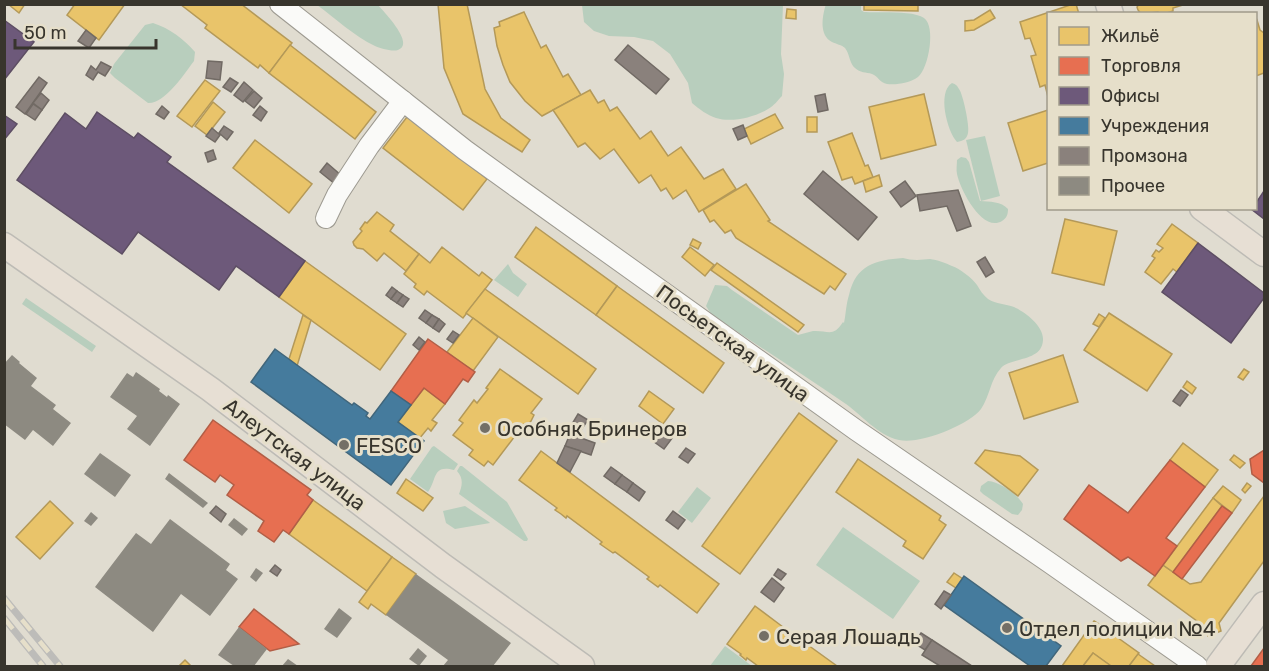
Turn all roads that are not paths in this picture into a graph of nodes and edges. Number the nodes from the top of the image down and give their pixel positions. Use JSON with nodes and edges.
{"nodes":[{"id":1,"x":280,"y":4,"type":"edge"},
{"id":2,"x":403,"y":101,"type":"junction"},
{"id":3,"x":1205,"y":210,"type":"edge"},
{"id":4,"x":326,"y":218,"type":"dead end"},
{"id":5,"x":4,"y":245,"type":"edge"},
{"id":6,"x":1264,"y":254,"type":"edge"},
{"id":7,"x":1264,"y":604,"type":"edge"},
{"id":8,"x":582,"y":666,"type":"edge"},
{"id":9,"x":1197,"y":666,"type":"edge"},
{"id":10,"x":1218,"y":666,"type":"edge"}],
"edges":[{"from":1,"to":2,"type":"street","name":"Посьетская улица"},
{"from":2,"to":4,"type":"street"},
{"from":2,"to":9,"type":"street","name":"Посьетская улица"},
{"from":3,"to":6,"type":"main road"},
{"from":5,"to":8,"type":"main road","name":"Алеутская улица"},
{"from":7,"to":10,"type":"main road"}]}
